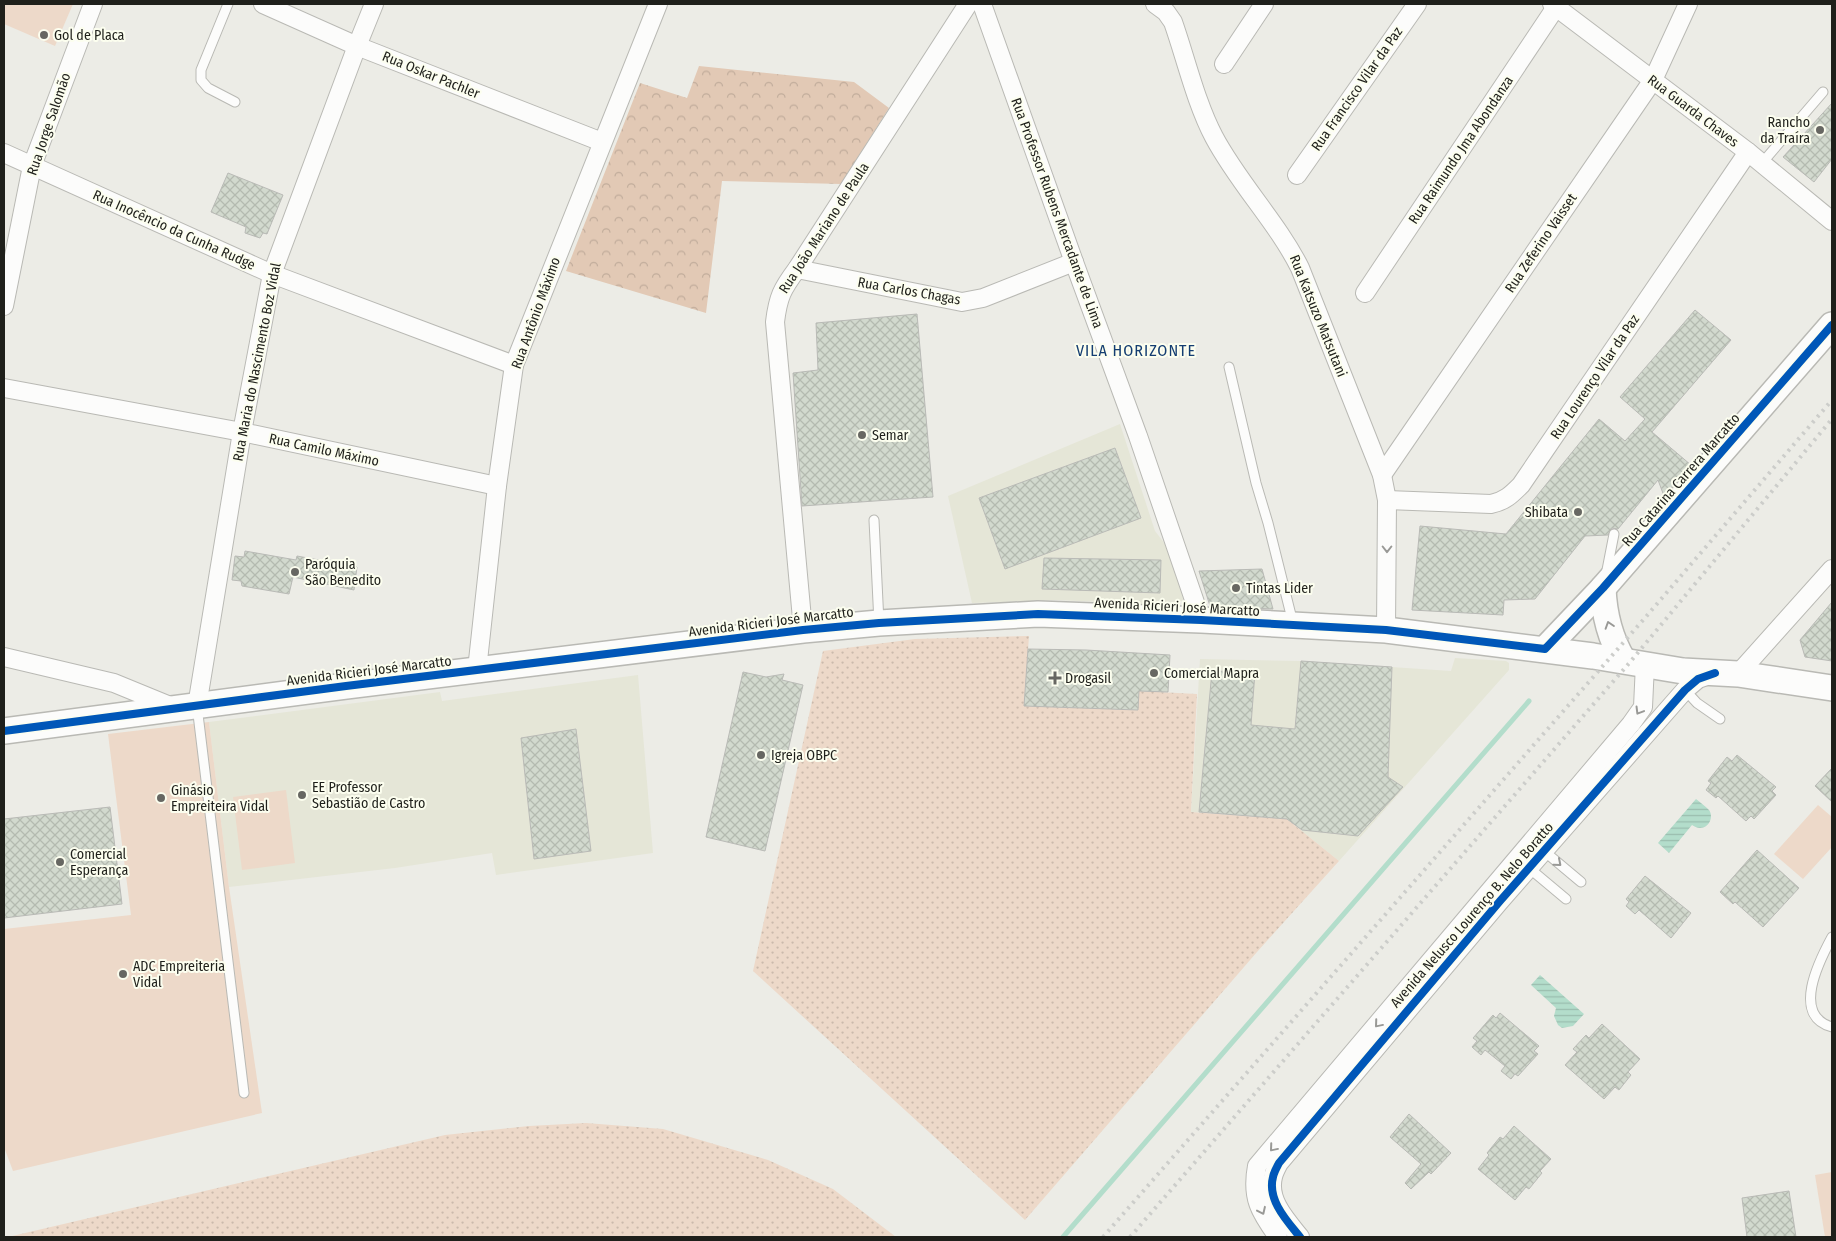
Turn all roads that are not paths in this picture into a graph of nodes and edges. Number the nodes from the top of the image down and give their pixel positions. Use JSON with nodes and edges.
{"nodes":[{"id":1,"x":93,"y":4,"type":"edge"},
{"id":2,"x":228,"y":4,"type":"edge"},
{"id":3,"x":262,"y":4,"type":"edge"},
{"id":4,"x":374,"y":4,"type":"edge"},
{"id":5,"x":658,"y":4,"type":"edge"},
{"id":6,"x":968,"y":4,"type":"edge"},
{"id":7,"x":982,"y":4,"type":"edge"},
{"id":8,"x":1155,"y":4,"type":"edge"},
{"id":9,"x":1264,"y":4,"type":"edge"},
{"id":10,"x":1417,"y":4,"type":"edge"},
{"id":11,"x":1688,"y":4,"type":"edge"},
{"id":12,"x":1554,"y":5,"type":"edge"},
{"id":13,"x":357,"y":46,"type":"junction"},
{"id":14,"x":1224,"y":64,"type":"dead end"},
{"id":15,"x":1653,"y":80,"type":"junction"},
{"id":16,"x":1823,"y":92,"type":"dead end"},
{"id":17,"x":235,"y":102,"type":"dead end"},
{"id":18,"x":602,"y":142,"type":"junction"},
{"id":19,"x":1748,"y":152,"type":"junction"},
{"id":20,"x":4,"y":153,"type":"edge"},
{"id":21,"x":1762,"y":163,"type":"junction"},
{"id":22,"x":32,"y":166,"type":"junction"},
{"id":23,"x":1296,"y":175,"type":"dead end"},
{"id":24,"x":1832,"y":220,"type":"edge"},
{"id":25,"x":1074,"y":262,"type":"junction"},
{"id":26,"x":797,"y":269,"type":"junction"},
{"id":27,"x":272,"y":274,"type":"junction"},
{"id":28,"x":1365,"y":294,"type":"dead end"},
{"id":29,"x":4,"y":306,"type":"edge"},
{"id":30,"x":1832,"y":325,"type":"edge"},
{"id":31,"x":514,"y":365,"type":"junction"},
{"id":32,"x":1229,"y":367,"type":"dead end"},
{"id":33,"x":4,"y":388,"type":"edge"},
{"id":34,"x":242,"y":432,"type":"junction"},
{"id":35,"x":1382,"y":475,"type":"junction"},
{"id":36,"x":497,"y":486,"type":"junction"},
{"id":37,"x":1387,"y":500,"type":"junction"},
{"id":38,"x":874,"y":520,"type":"dead end"},
{"id":39,"x":1614,"y":534,"type":"dead end"},
{"id":40,"x":1832,"y":569,"type":"edge"},
{"id":41,"x":1603,"y":588,"type":"junction"},
{"id":42,"x":1201,"y":620,"type":"junction"},
{"id":43,"x":879,"y":623,"type":"junction"},
{"id":44,"x":1293,"y":625,"type":"junction"},
{"id":45,"x":802,"y":630,"type":"junction"},
{"id":46,"x":1386,"y":630,"type":"junction"},
{"id":47,"x":1545,"y":650,"type":"junction"},
{"id":48,"x":4,"y":657,"type":"edge"},
{"id":49,"x":1634,"y":662,"type":"junction"},
{"id":50,"x":477,"y":670,"type":"junction"},
{"id":51,"x":1726,"y":673,"type":"junction"},
{"id":52,"x":1832,"y":688,"type":"edge"},
{"id":53,"x":1686,"y":690,"type":"junction"},
{"id":54,"x":187,"y":707,"type":"junction"},
{"id":55,"x":1720,"y":719,"type":"dead end"},
{"id":56,"x":4,"y":731,"type":"edge"},
{"id":57,"x":1544,"y":851,"type":"junction"},
{"id":58,"x":1529,"y":868,"type":"junction"},
{"id":59,"x":1580,"y":882,"type":"dead end"},
{"id":60,"x":1495,"y":897,"type":"junction"},
{"id":61,"x":1566,"y":898,"type":"dead end"},
{"id":62,"x":1832,"y":937,"type":"edge"},
{"id":63,"x":1832,"y":1027,"type":"edge"},
{"id":64,"x":244,"y":1093,"type":"dead end"},
{"id":65,"x":1278,"y":1237,"type":"edge"},
{"id":66,"x":1300,"y":1237,"type":"edge"}],
"edges":[{"from":1,"to":22,"type":"street","name":"Rua Jorge Salomão"},
{"from":2,"to":17,"type":"lane"},
{"from":3,"to":13,"type":"street","name":"Rua Oskar Pachler"},
{"from":4,"to":13,"type":"street","name":"Rua Maria do Nascimento Boz Vidal"},
{"from":5,"to":18,"type":"street","name":"Rua Antônio Máximo"},
{"from":6,"to":26,"type":"street","name":"Rua João Mariano de Paula"},
{"from":7,"to":25,"type":"street","name":"Rua Professor Rubens Mercadante de Lima"},
{"from":8,"to":35,"type":"street","name":"Rua Katsuzo Matsutani"},
{"from":9,"to":14,"type":"street"},
{"from":10,"to":23,"type":"street","name":"Rua Francisco Vilar da Paz"},
{"from":11,"to":15,"type":"street","name":"Rua Zeferino Vaisset"},
{"from":12,"to":15,"type":"street","name":"Rua Guarda Chaves"},
{"from":12,"to":28,"type":"street","name":"Rua Raimundo Jma Abondanza"},
{"from":13,"to":18,"type":"street","name":"Rua Oskar Pachler"},
{"from":13,"to":27,"type":"street","name":"Rua Maria do Nascimento Boz Vidal"},
{"from":15,"to":19,"type":"street","name":"Rua Guarda Chaves"},
{"from":15,"to":35,"type":"street","name":"Rua Zeferino Vaisset"},
{"from":16,"to":21,"type":"lane"},
{"from":18,"to":31,"type":"street","name":"Rua Antônio Máximo"},
{"from":19,"to":21,"type":"street","name":"Rua Guarda Chaves"},
{"from":19,"to":37,"type":"street","name":"Rua Lourenço Vilar da Paz"},
{"from":20,"to":22,"type":"street","name":"Rua Inocêncio da Cunha Rudge"},
{"from":21,"to":24,"type":"street","name":"Rua Guarda Chaves"},
{"from":22,"to":27,"type":"street","name":"Rua Inocêncio da Cunha Rudge"},
{"from":22,"to":29,"type":"street","name":"Rua Jorge Salomão"},
{"from":25,"to":26,"type":"street","name":"Rua Carlos Chagas"},
{"from":25,"to":42,"type":"street","name":"Rua Professor Rubens Mercadante de Lima"},
{"from":26,"to":45,"type":"street","name":"Rua João Mariano de Paula"},
{"from":27,"to":31,"type":"street","name":"Rua Inocêncio da Cunha Rudge"},
{"from":27,"to":34,"type":"street","name":"Rua Maria do Nascimento Boz Vidal"},
{"from":30,"to":41,"type":"main road","name":"Rua Catarina Carrera Marcatto"},
{"from":31,"to":36,"type":"street","name":"Rua Antônio Máximo"},
{"from":32,"to":44,"type":"lane"},
{"from":33,"to":34,"type":"street","name":"Rua Camilo Máximo"},
{"from":34,"to":36,"type":"street","name":"Rua Camilo Máximo"},
{"from":34,"to":54,"type":"street","name":"Rua Maria do Nascimento Boz Vidal"},
{"from":35,"to":37,"type":"street","name":"Rua Katsuzo Matsutani"},
{"from":36,"to":50,"type":"street","name":"Rua Antônio Máximo"},
{"from":37,"to":46,"type":"street","name":"Rua Katsuzo Matsutani","one_way":true},
{"from":38,"to":43,"type":"lane"},
{"from":39,"to":41,"type":"lane"},
{"from":40,"to":51,"type":"street"},
{"from":41,"to":47,"type":"main road","name":"Rua Catarina Carrera Marcatto"},
{"from":49,"to":41,"type":"main road","one_way":true},
{"from":42,"to":43,"type":"main road","name":"Avenida Ricieri José Marcatto"},
{"from":42,"to":44,"type":"main road","name":"Avenida Ricieri José Marcatto"},
{"from":43,"to":45,"type":"main road","name":"Avenida Ricieri José Marcatto"},
{"from":44,"to":46,"type":"main road","name":"Avenida Ricieri José Marcatto"},
{"from":45,"to":50,"type":"main road","name":"Avenida Ricieri José Marcatto"},
{"from":46,"to":47,"type":"main road","name":"Avenida Ricieri José Marcatto"},
{"from":47,"to":49,"type":"main road","name":"Avenida Ricieri José Marcatto"},
{"from":48,"to":54,"type":"street"},
{"from":49,"to":51,"type":"main road","name":"Avenida Ricieri José Marcatto"},
{"from":49,"to":60,"type":"street","name":"Avenida Nelusco Lourenço B. Nelo Boratto","one_way":true},
{"from":50,"to":54,"type":"main road","name":"Avenida Ricieri José Marcatto"},
{"from":51,"to":52,"type":"main road","name":"Avenida Ricieri José Marcatto"},
{"from":51,"to":53,"type":"street","name":"Avenida Nelusco Lourenço B. Nelo Boratto"},
{"from":53,"to":55,"type":"lane"},
{"from":53,"to":57,"type":"street","name":"Avenida Nelusco Lourenço B. Nelo Boratto"},
{"from":54,"to":56,"type":"main road","name":"Avenida Ricieri José Marcatto"},
{"from":54,"to":64,"type":"lane"},
{"from":57,"to":58,"type":"street","name":"Avenida Nelusco Lourenço B. Nelo Boratto"},
{"from":57,"to":59,"type":"lane","one_way":true},
{"from":58,"to":60,"type":"street","name":"Avenida Nelusco Lourenço B. Nelo Boratto"},
{"from":58,"to":61,"type":"lane"},
{"from":60,"to":65,"type":"street","name":"Avenida Nelusco Lourenço B. Nelo Boratto","one_way":true},
{"from":60,"to":66,"type":"street","name":"Avenida Nelusco Lourenço B. Nelo Boratto"},
{"from":62,"to":63,"type":"lane"}]}
